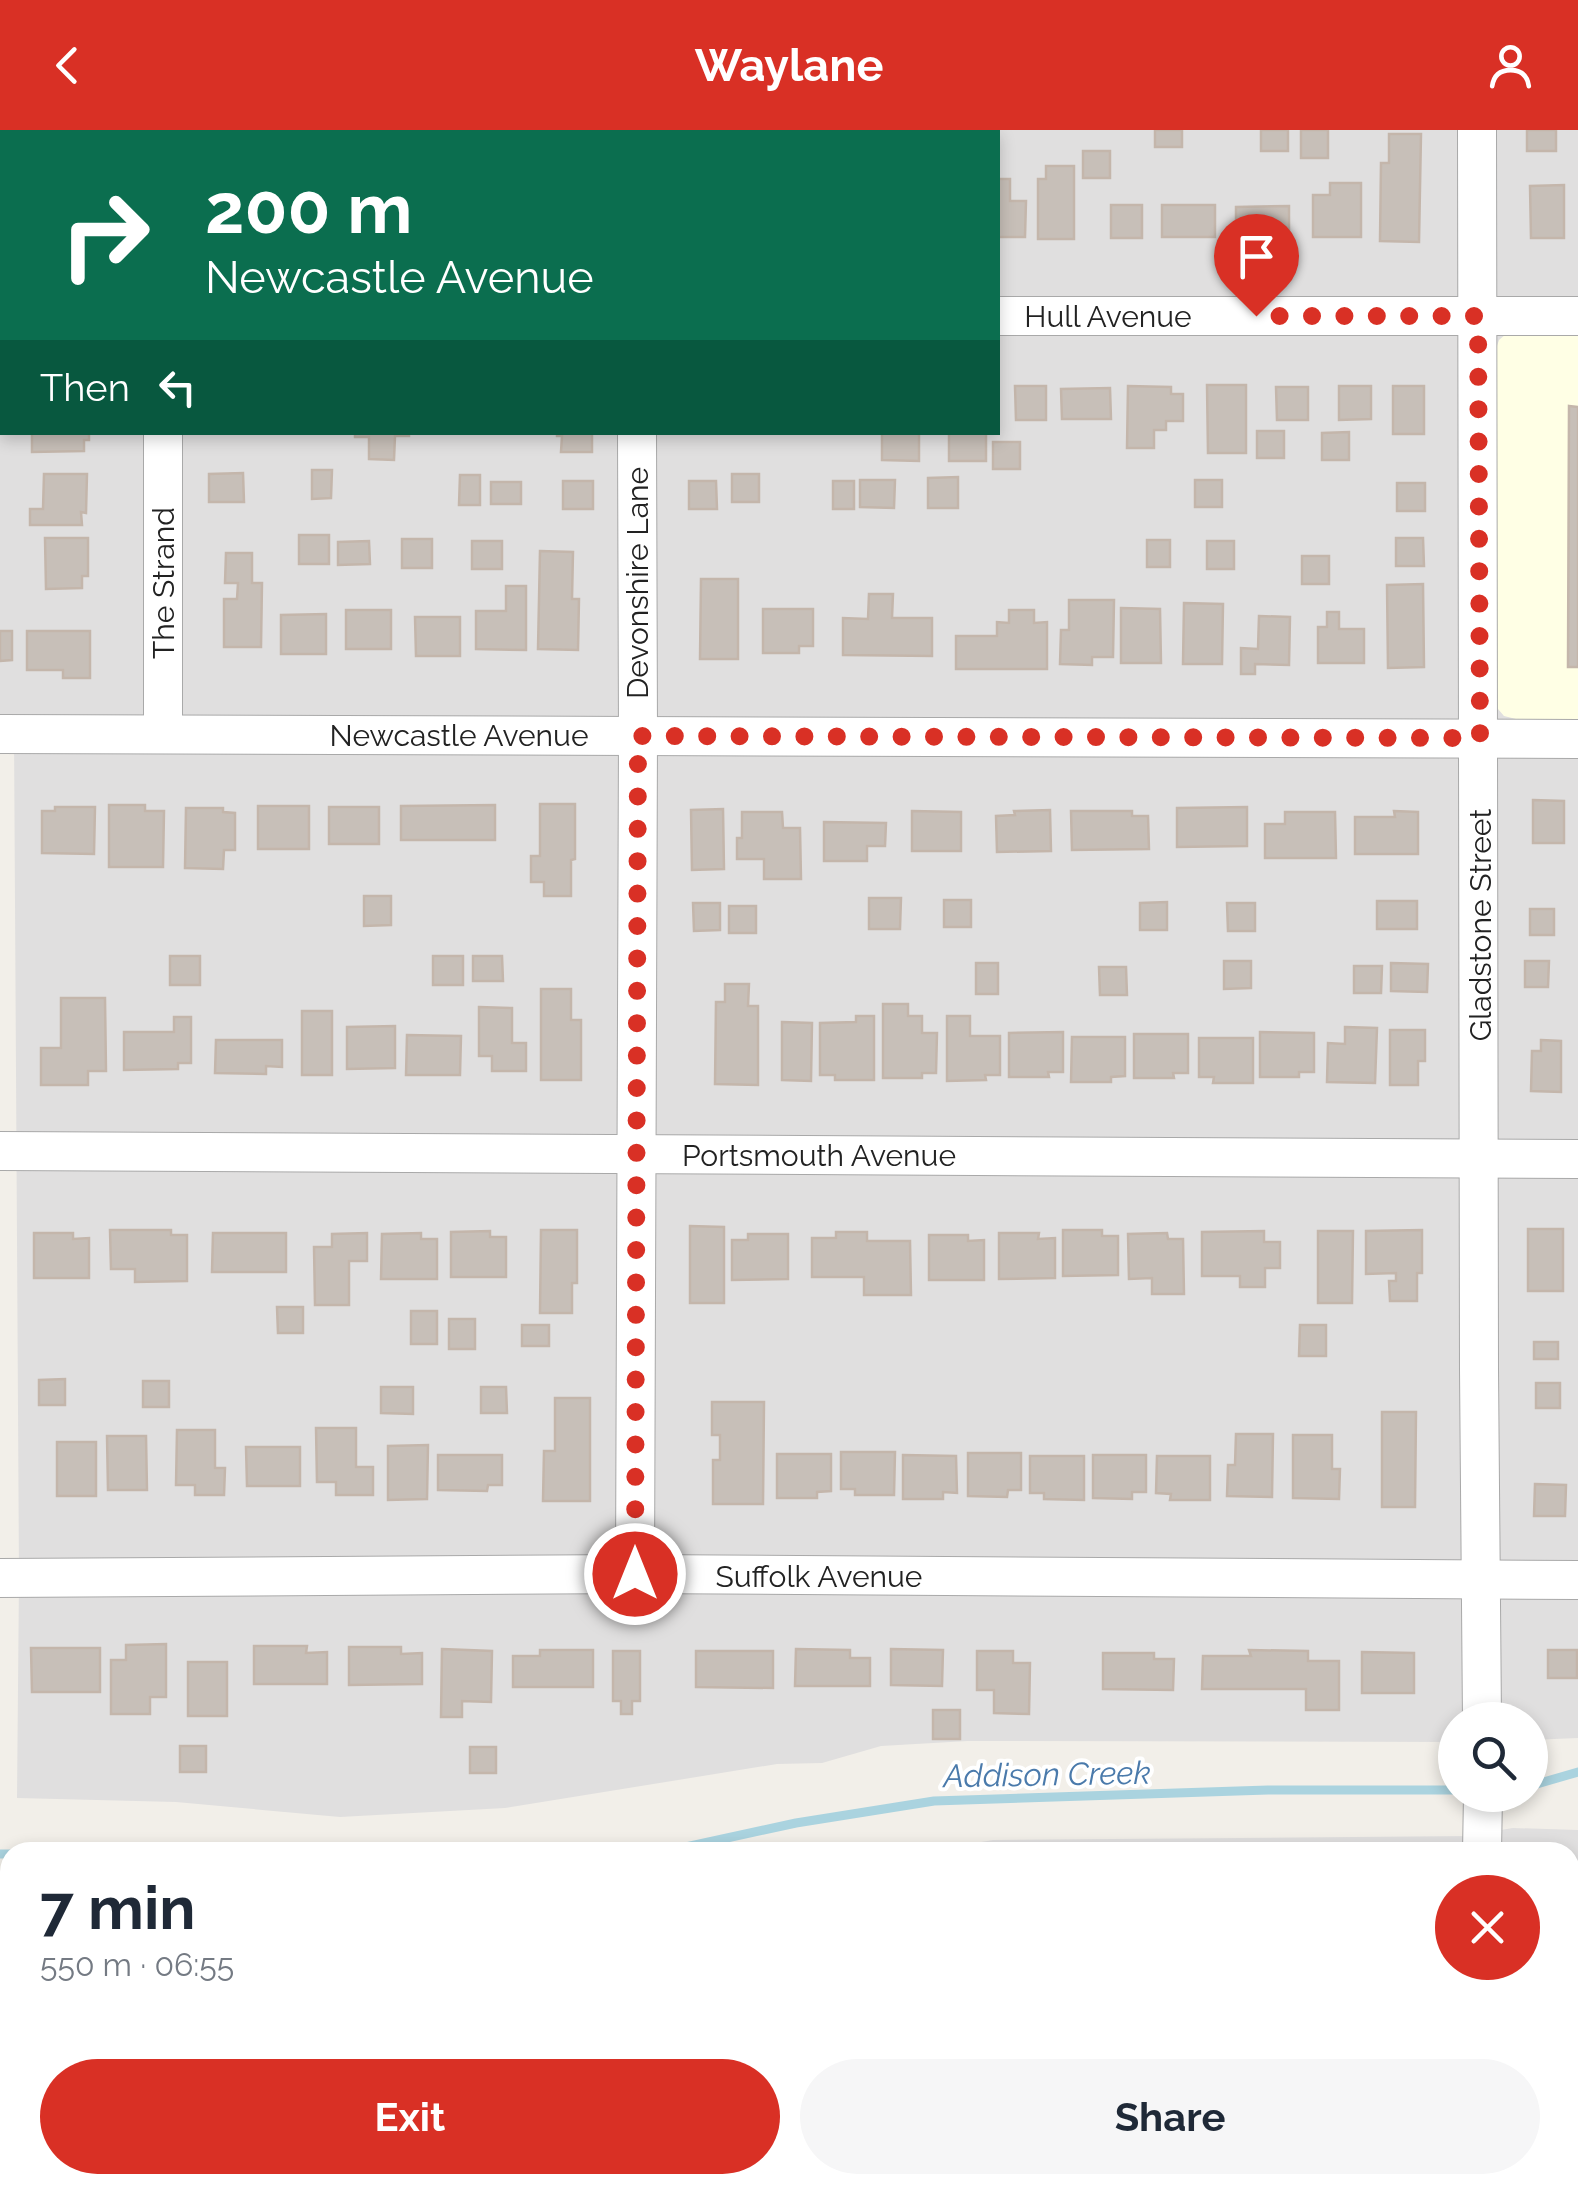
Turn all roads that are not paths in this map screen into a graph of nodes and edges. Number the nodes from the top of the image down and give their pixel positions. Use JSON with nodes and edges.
{"nodes":[{"id":1,"x":1478,"y":130,"type":"edge"},
{"id":2,"x":1000,"y":316,"type":"edge"},
{"id":3,"x":1478,"y":316,"type":"junction"},
{"id":4,"x":1578,"y":316,"type":"edge"},
{"id":5,"x":163,"y":435,"type":"edge"},
{"id":6,"x":636,"y":435,"type":"edge"},
{"id":7,"x":0,"y":734,"type":"edge"},
{"id":8,"x":163,"y":734,"type":"junction"},
{"id":9,"x":638,"y":736,"type":"junction"},
{"id":10,"x":1480,"y":738,"type":"junction"},
{"id":11,"x":1578,"y":738,"type":"edge"},
{"id":12,"x":0,"y":1151,"type":"edge"},
{"id":13,"x":635,"y":1154,"type":"junction"},
{"id":14,"x":1480,"y":1158,"type":"junction"},
{"id":15,"x":1578,"y":1159,"type":"edge"},
{"id":16,"x":635,"y":1574,"type":"junction"},
{"id":17,"x":0,"y":1578,"type":"edge"},
{"id":18,"x":1480,"y":1580,"type":"junction"},
{"id":19,"x":1578,"y":1580,"type":"edge"},
{"id":20,"x":1482,"y":1702,"type":"edge"},
{"id":21,"x":1482,"y":1812,"type":"edge"},
{"id":22,"x":1482,"y":1842,"type":"edge"}],
"edges":[{"from":1,"to":3,"type":"street","name":"Gladstone Street"},
{"from":2,"to":3,"type":"street","name":"Hull Avenue"},
{"from":3,"to":4,"type":"street","name":"Hull Avenue"},
{"from":3,"to":10,"type":"street","name":"Gladstone Street"},
{"from":5,"to":8,"type":"street","name":"The Strand"},
{"from":6,"to":9,"type":"street","name":"Devonshire Lane"},
{"from":7,"to":8,"type":"street","name":"Newcastle Avenue"},
{"from":8,"to":9,"type":"street","name":"Newcastle Avenue"},
{"from":9,"to":10,"type":"street","name":"Newcastle Avenue"},
{"from":9,"to":13,"type":"street","name":"Devonshire Lane"},
{"from":10,"to":11,"type":"street","name":"Newcastle Avenue"},
{"from":10,"to":14,"type":"street","name":"Gladstone Street"},
{"from":12,"to":13,"type":"street","name":"Portsmouth Avenue"},
{"from":13,"to":14,"type":"street","name":"Portsmouth Avenue"},
{"from":13,"to":16,"type":"street","name":"Devonshire Lane"},
{"from":14,"to":15,"type":"street","name":"Portsmouth Avenue"},
{"from":14,"to":18,"type":"street","name":"Gladstone Street"},
{"from":16,"to":17,"type":"street","name":"Suffolk Avenue"},
{"from":16,"to":18,"type":"street","name":"Suffolk Avenue"},
{"from":18,"to":19,"type":"street","name":"Suffolk Avenue"},
{"from":18,"to":20,"type":"street","name":"Gladstone Street"},
{"from":21,"to":22,"type":"street"}]}
